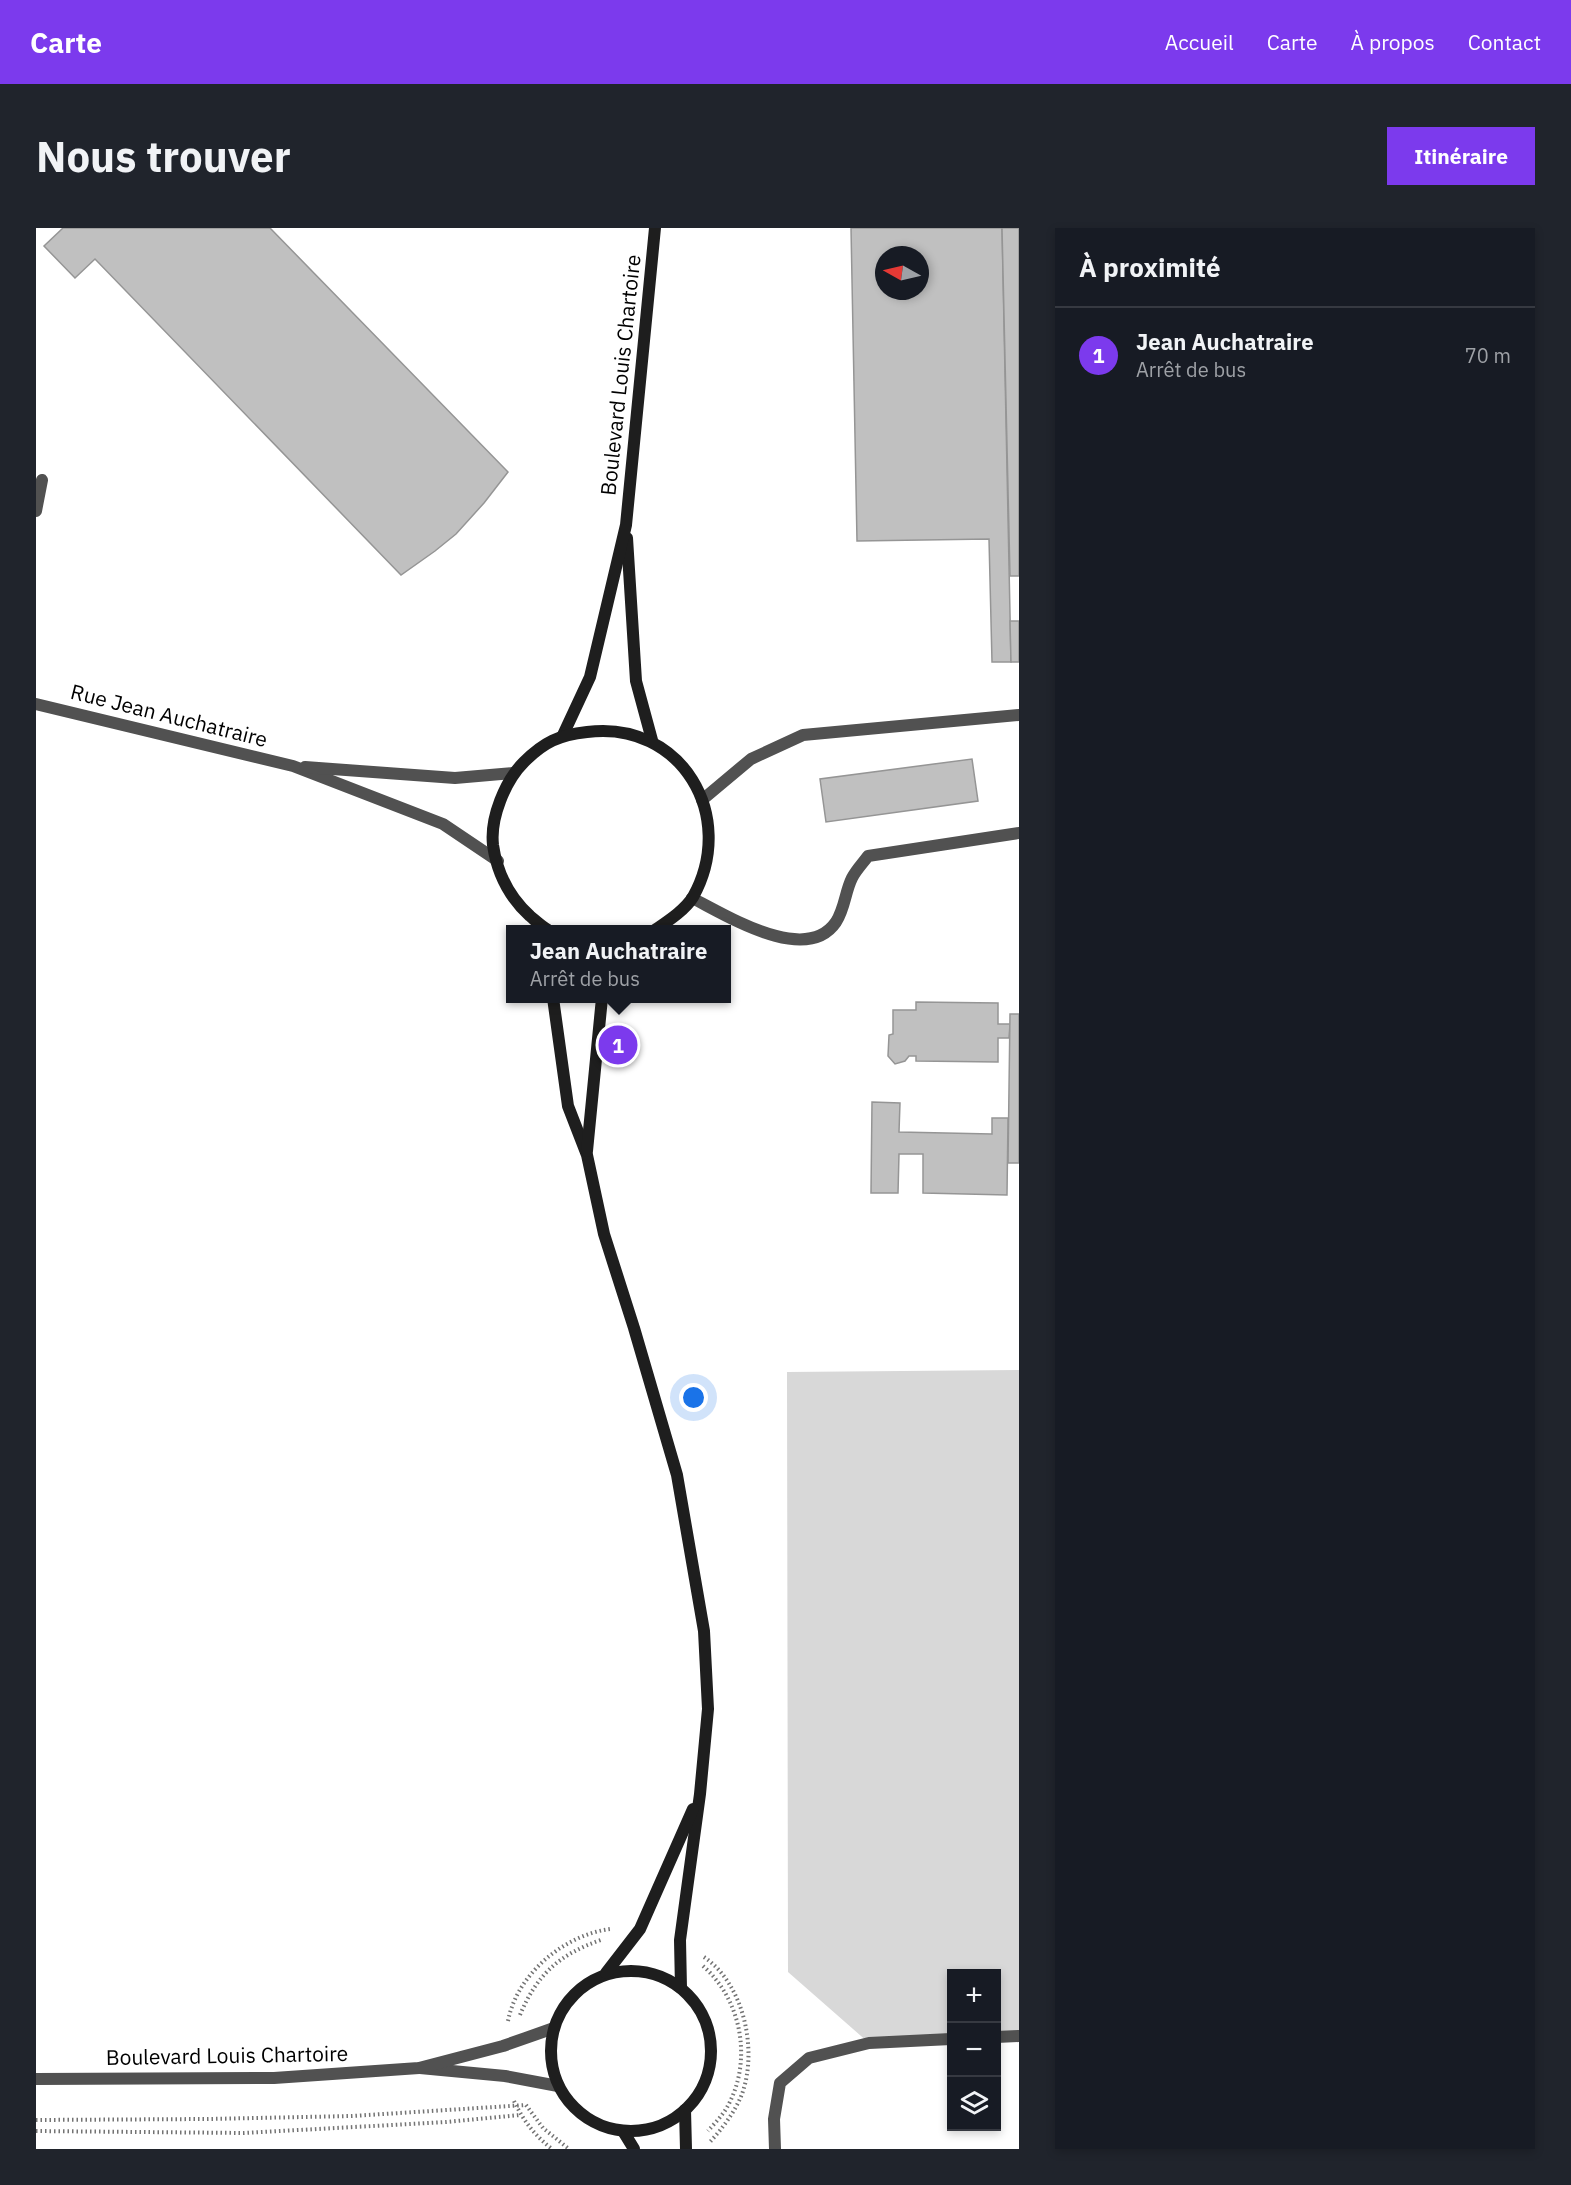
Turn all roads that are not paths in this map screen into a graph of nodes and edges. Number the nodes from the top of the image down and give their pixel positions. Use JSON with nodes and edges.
{"nodes":[{"id":1,"x":655,"y":228,"type":"edge"},
{"id":2,"x":42,"y":480,"type":"dead end"},
{"id":3,"x":36,"y":511,"type":"edge"},
{"id":4,"x":626,"y":525,"type":"junction"},
{"id":5,"x":36,"y":704,"type":"edge"},
{"id":6,"x":1019,"y":715,"type":"edge"},
{"id":7,"x":563,"y":735,"type":"junction"},
{"id":8,"x":652,"y":740,"type":"junction"},
{"id":9,"x":293,"y":766,"type":"junction"},
{"id":10,"x":513,"y":773,"type":"junction"},
{"id":11,"x":702,"y":800,"type":"junction"},
{"id":12,"x":1019,"y":833,"type":"edge"},
{"id":13,"x":498,"y":861,"type":"junction"},
{"id":14,"x":692,"y":898,"type":"junction"},
{"id":15,"x":541,"y":925,"type":"edge"},
{"id":16,"x":662,"y":925,"type":"edge"},
{"id":17,"x":554,"y":1003,"type":"edge"},
{"id":18,"x":602,"y":1003,"type":"edge"},
{"id":19,"x":587,"y":1155,"type":"junction"},
{"id":20,"x":700,"y":1794,"type":"junction"},
{"id":21,"x":606,"y":1974,"type":"junction"},
{"id":22,"x":681,"y":1988,"type":"junction"},
{"id":23,"x":554,"y":2028,"type":"junction"},
{"id":24,"x":1019,"y":2036,"type":"edge"},
{"id":25,"x":1001,"y":2037,"type":"edge"},
{"id":26,"x":947,"y":2039,"type":"edge"},
{"id":27,"x":419,"y":2068,"type":"junction"},
{"id":28,"x":36,"y":2079,"type":"edge"},
{"id":29,"x":558,"y":2086,"type":"junction"},
{"id":30,"x":685,"y":2110,"type":"junction"},
{"id":31,"x":623,"y":2131,"type":"junction"},
{"id":32,"x":634,"y":2149,"type":"edge"},
{"id":33,"x":686,"y":2149,"type":"edge"},
{"id":34,"x":775,"y":2149,"type":"edge"}],
"edges":[{"from":1,"to":4,"type":"main road","name":"Boulevard Louis Chartoire"},
{"from":2,"to":3,"type":"street"},
{"from":4,"to":7,"type":"main road","name":"Boulevard Louis Chartoire"},
{"from":4,"to":8,"type":"main road","name":"Boulevard Louis Chartoire"},
{"from":5,"to":9,"type":"street","name":"Rue Jean Auchatraire"},
{"from":6,"to":11,"type":"street"},
{"from":7,"to":8,"type":"main road"},
{"from":7,"to":10,"type":"main road"},
{"from":8,"to":11,"type":"main road"},
{"from":9,"to":10,"type":"street","name":"Rue Jean Auchatraire"},
{"from":9,"to":13,"type":"street","name":"Rue Jean Auchatraire"},
{"from":10,"to":13,"type":"main road"},
{"from":11,"to":14,"type":"main road"},
{"from":12,"to":14,"type":"street"},
{"from":13,"to":15,"type":"main road"},
{"from":14,"to":16,"type":"main road"},
{"from":17,"to":19,"type":"main road"},
{"from":18,"to":19,"type":"main road"},
{"from":19,"to":20,"type":"main road"},
{"from":20,"to":21,"type":"main road"},
{"from":20,"to":22,"type":"main road"},
{"from":21,"to":22,"type":"main road"},
{"from":21,"to":23,"type":"main road"},
{"from":22,"to":30,"type":"main road"},
{"from":23,"to":27,"type":"street"},
{"from":23,"to":29,"type":"main road"},
{"from":24,"to":25,"type":"street"},
{"from":26,"to":34,"type":"street"},
{"from":27,"to":28,"type":"street","name":"Boulevard Louis Chartoire"},
{"from":27,"to":29,"type":"street"},
{"from":29,"to":31,"type":"main road"},
{"from":30,"to":31,"type":"main road"},
{"from":30,"to":33,"type":"main road"},
{"from":31,"to":32,"type":"main road"}]}
